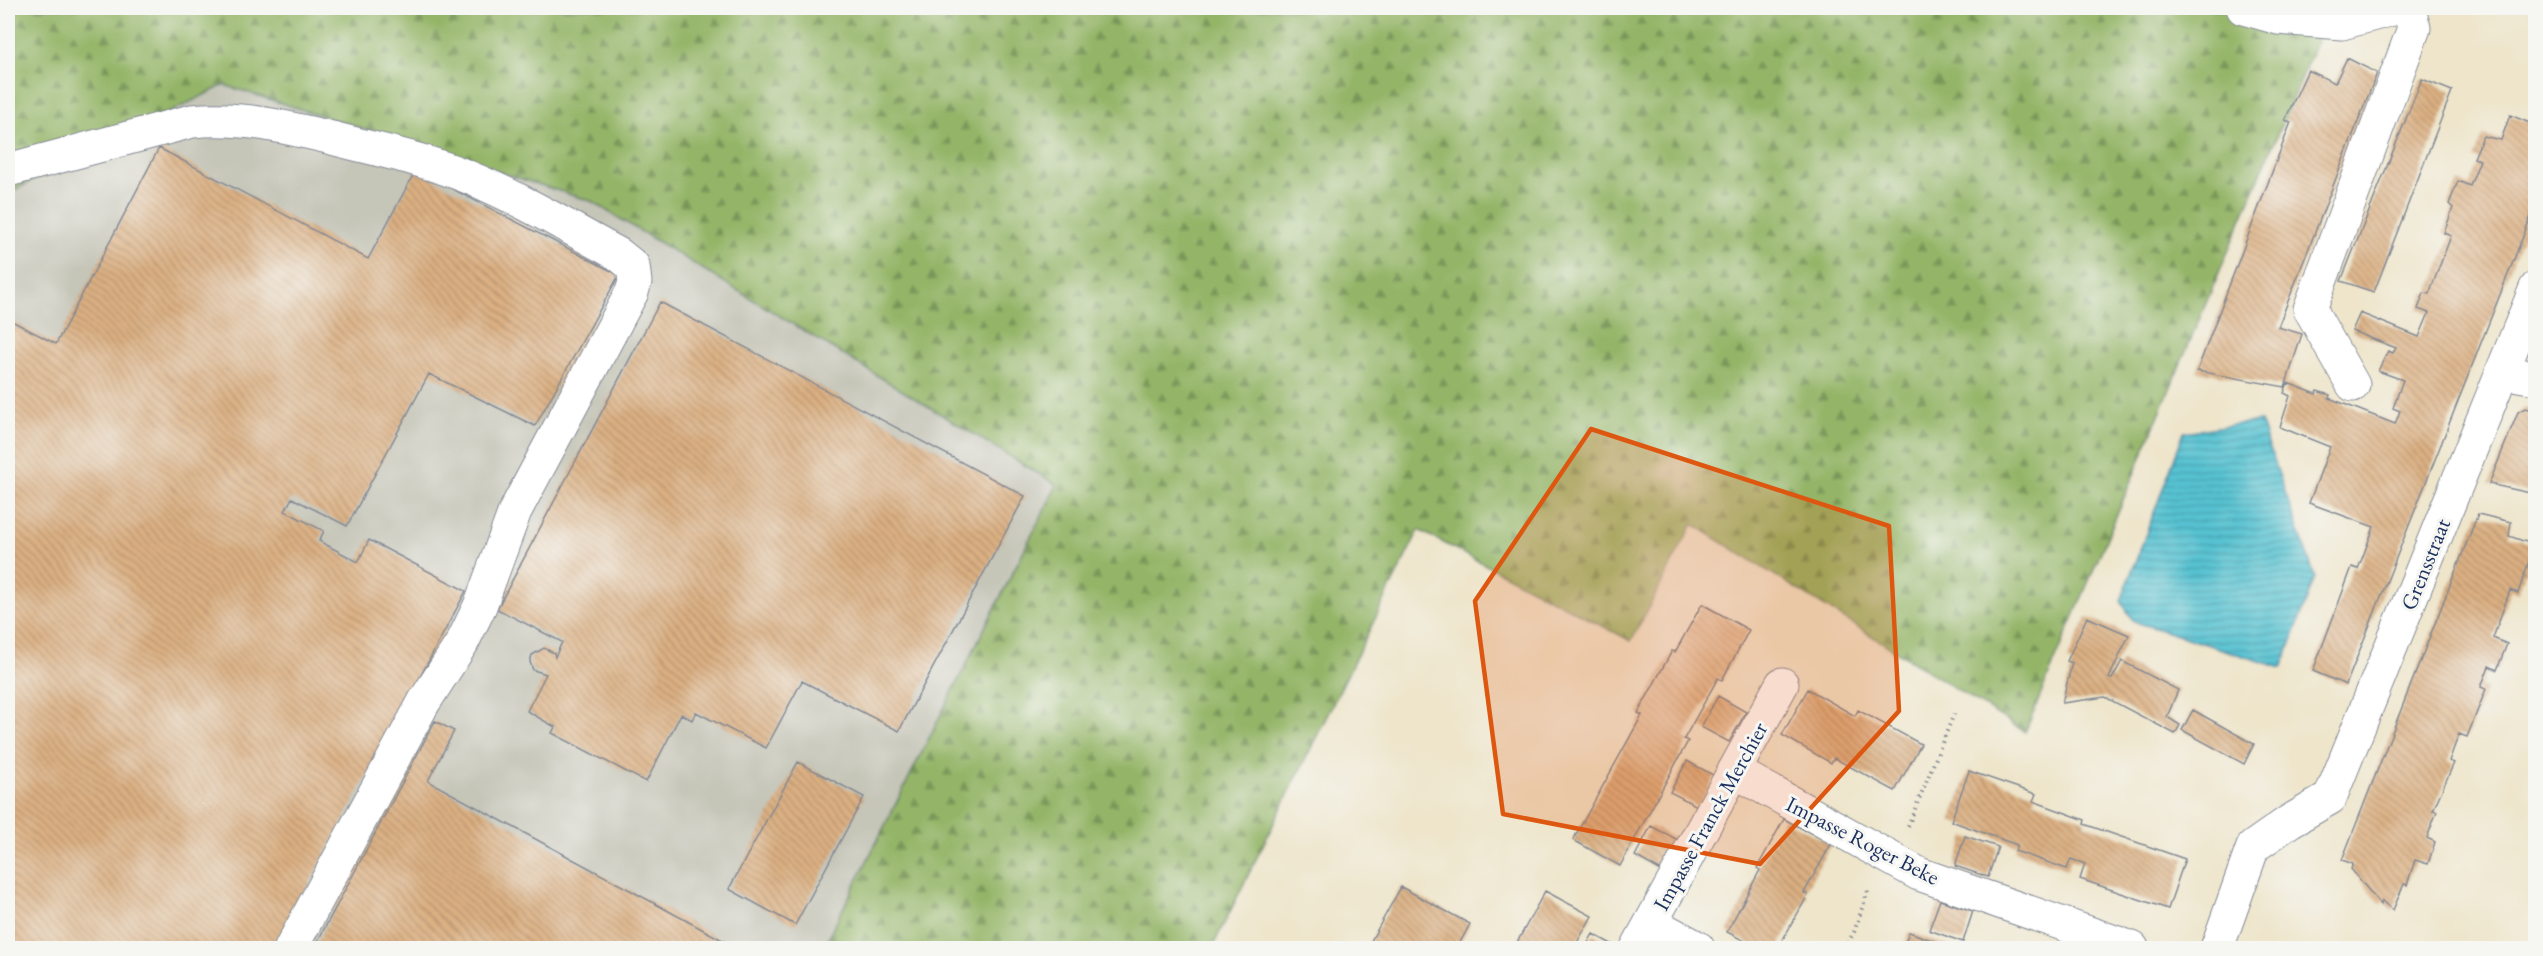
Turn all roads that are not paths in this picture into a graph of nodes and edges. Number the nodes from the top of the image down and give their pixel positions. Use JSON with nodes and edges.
{"nodes":[{"id":1,"x":2242,"y":8,"type":"edge"},
{"id":2,"x":2396,"y":8,"type":"edge"},
{"id":3,"x":2409,"y":8,"type":"edge"},
{"id":4,"x":8,"y":170,"type":"edge"},
{"id":5,"x":2535,"y":288,"type":"edge"},
{"id":6,"x":2502,"y":372,"type":"junction"},
{"id":7,"x":2535,"y":378,"type":"edge"},
{"id":8,"x":2353,"y":385,"type":"dead end"},
{"id":9,"x":1782,"y":684,"type":"dead end"},
{"id":10,"x":1734,"y":771,"type":"junction"},
{"id":11,"x":1644,"y":936,"type":"edge"},
{"id":12,"x":291,"y":948,"type":"edge"},
{"id":13,"x":1698,"y":948,"type":"edge"},
{"id":14,"x":2132,"y":948,"type":"edge"},
{"id":15,"x":2217,"y":948,"type":"edge"}],
"edges":[{"from":1,"to":2,"type":"street"},
{"from":3,"to":8,"type":"street"},
{"from":4,"to":12,"type":"street"},
{"from":5,"to":6,"type":"street","name":"Grensstraat"},
{"from":6,"to":7,"type":"street"},
{"from":6,"to":15,"type":"street","name":"Grensstraat"},
{"from":9,"to":10,"type":"street","name":"Impasse Franck Merchier"},
{"from":10,"to":11,"type":"street","name":"Impasse Franck Merchier"},
{"from":10,"to":14,"type":"street","name":"Impasse Roger Beke"},
{"from":11,"to":13,"type":"street"}]}
